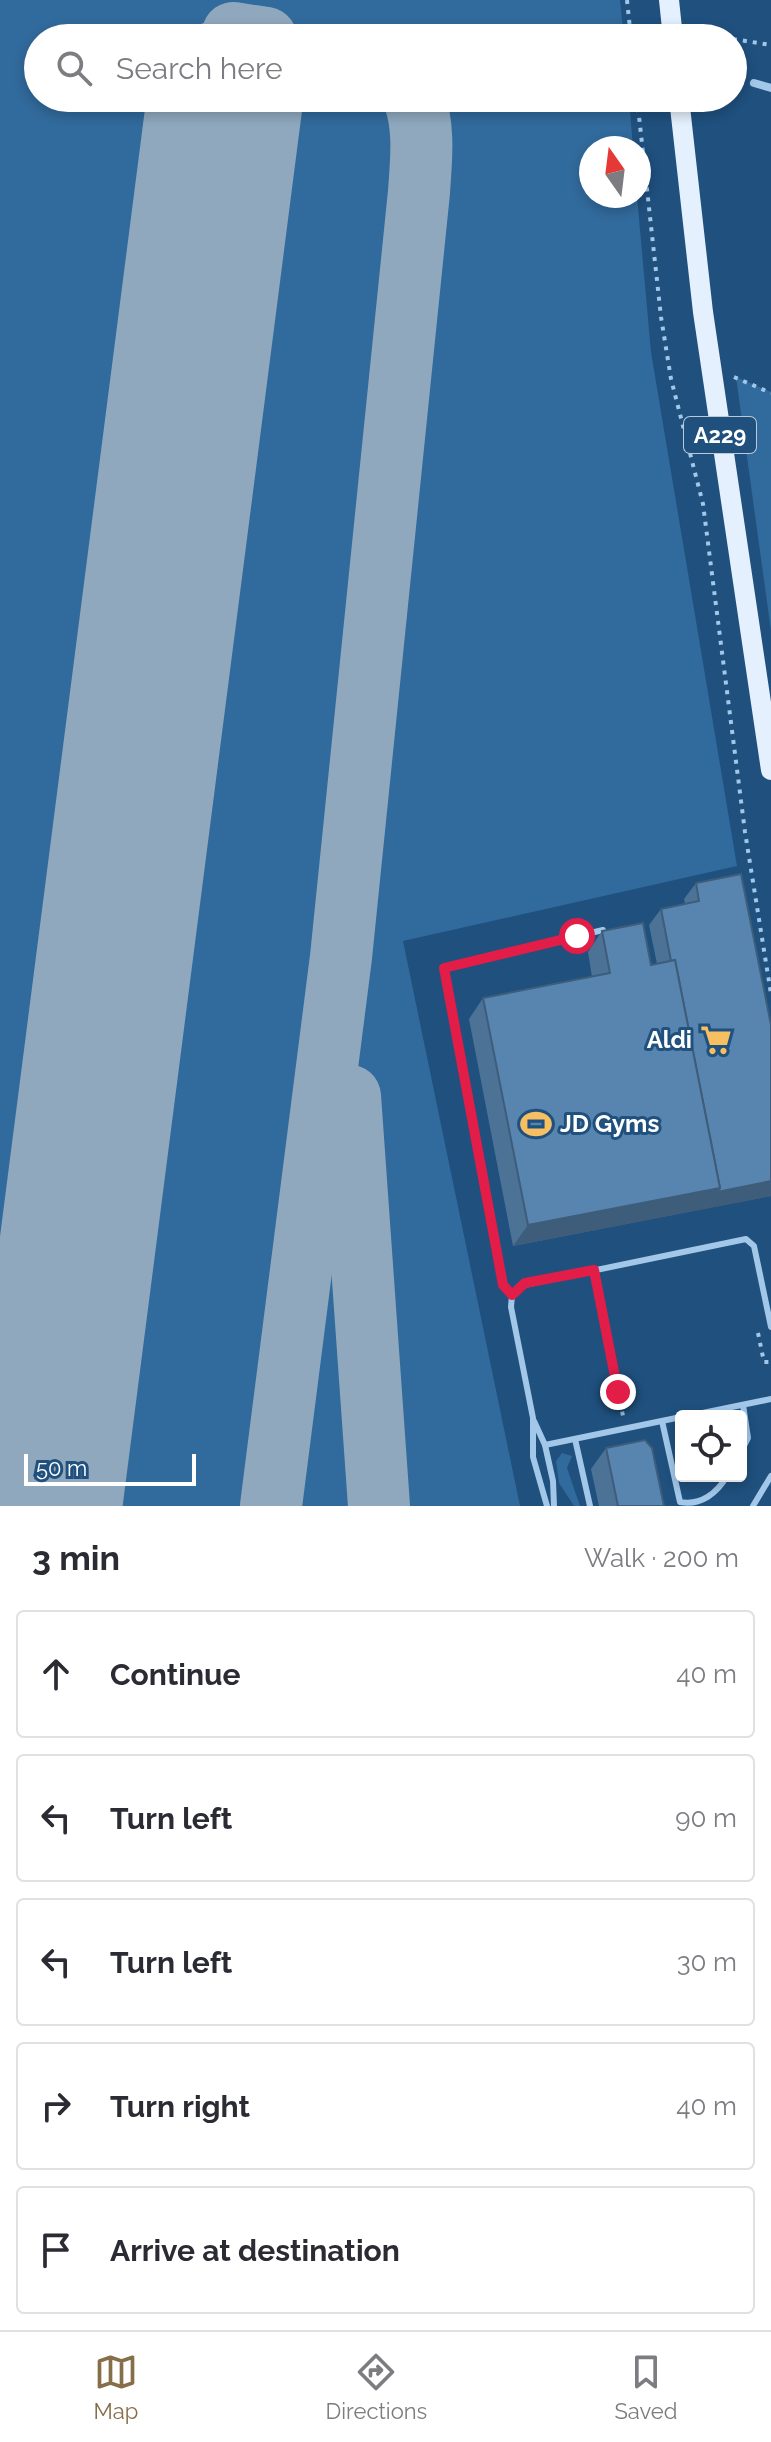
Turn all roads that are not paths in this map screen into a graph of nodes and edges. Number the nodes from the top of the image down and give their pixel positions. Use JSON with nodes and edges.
{"nodes":[{"id":1,"x":669,"y":0,"type":"edge"},
{"id":2,"x":672,"y":24,"type":"edge"},
{"id":3,"x":754,"y":83,"type":"dead end"},
{"id":4,"x":771,"y":88,"type":"edge"},
{"id":5,"x":681,"y":112,"type":"edge"},
{"id":6,"x":771,"y":770,"type":"edge"},
{"id":7,"x":603,"y":930,"type":"edge"},
{"id":8,"x":512,"y":1295,"type":"junction"},
{"id":9,"x":771,"y":1327,"type":"edge"},
{"id":10,"x":771,"y":1399,"type":"edge"},
{"id":11,"x":743,"y":1405,"type":"junction"},
{"id":12,"x":718,"y":1410,"type":"edge"},
{"id":13,"x":744,"y":1410,"type":"edge"},
{"id":14,"x":533,"y":1418,"type":"junction"},
{"id":15,"x":675,"y":1418,"type":"edge"},
{"id":16,"x":662,"y":1421,"type":"junction"},
{"id":17,"x":575,"y":1439,"type":"junction"},
{"id":18,"x":545,"y":1445,"type":"junction"},
{"id":19,"x":771,"y":1476,"type":"edge"},
{"id":20,"x":675,"y":1480,"type":"edge"},
{"id":21,"x":676,"y":1482,"type":"edge"},
{"id":22,"x":722,"y":1482,"type":"edge"},
{"id":23,"x":547,"y":1506,"type":"edge"},
{"id":24,"x":554,"y":1506,"type":"edge"},
{"id":25,"x":590,"y":1506,"type":"edge"},
{"id":26,"x":753,"y":1506,"type":"edge"}],
"edges":[{"from":1,"to":2,"type":"main road"},
{"from":3,"to":4,"type":"street"},
{"from":5,"to":6,"type":"main road","number":"A229"},
{"from":7,"to":8,"type":"lane"},
{"from":8,"to":9,"type":"lane"},
{"from":8,"to":14,"type":"lane"},
{"from":10,"to":11,"type":"lane"},
{"from":11,"to":12,"type":"lane"},
{"from":11,"to":13,"type":"lane"},
{"from":14,"to":18,"type":"lane"},
{"from":14,"to":23,"type":"lane"},
{"from":15,"to":16,"type":"lane"},
{"from":16,"to":17,"type":"lane"},
{"from":16,"to":20,"type":"lane"},
{"from":17,"to":18,"type":"lane"},
{"from":17,"to":25,"type":"lane"},
{"from":18,"to":24,"type":"lane"},
{"from":19,"to":26,"type":"lane"},
{"from":21,"to":22,"type":"lane"}]}
